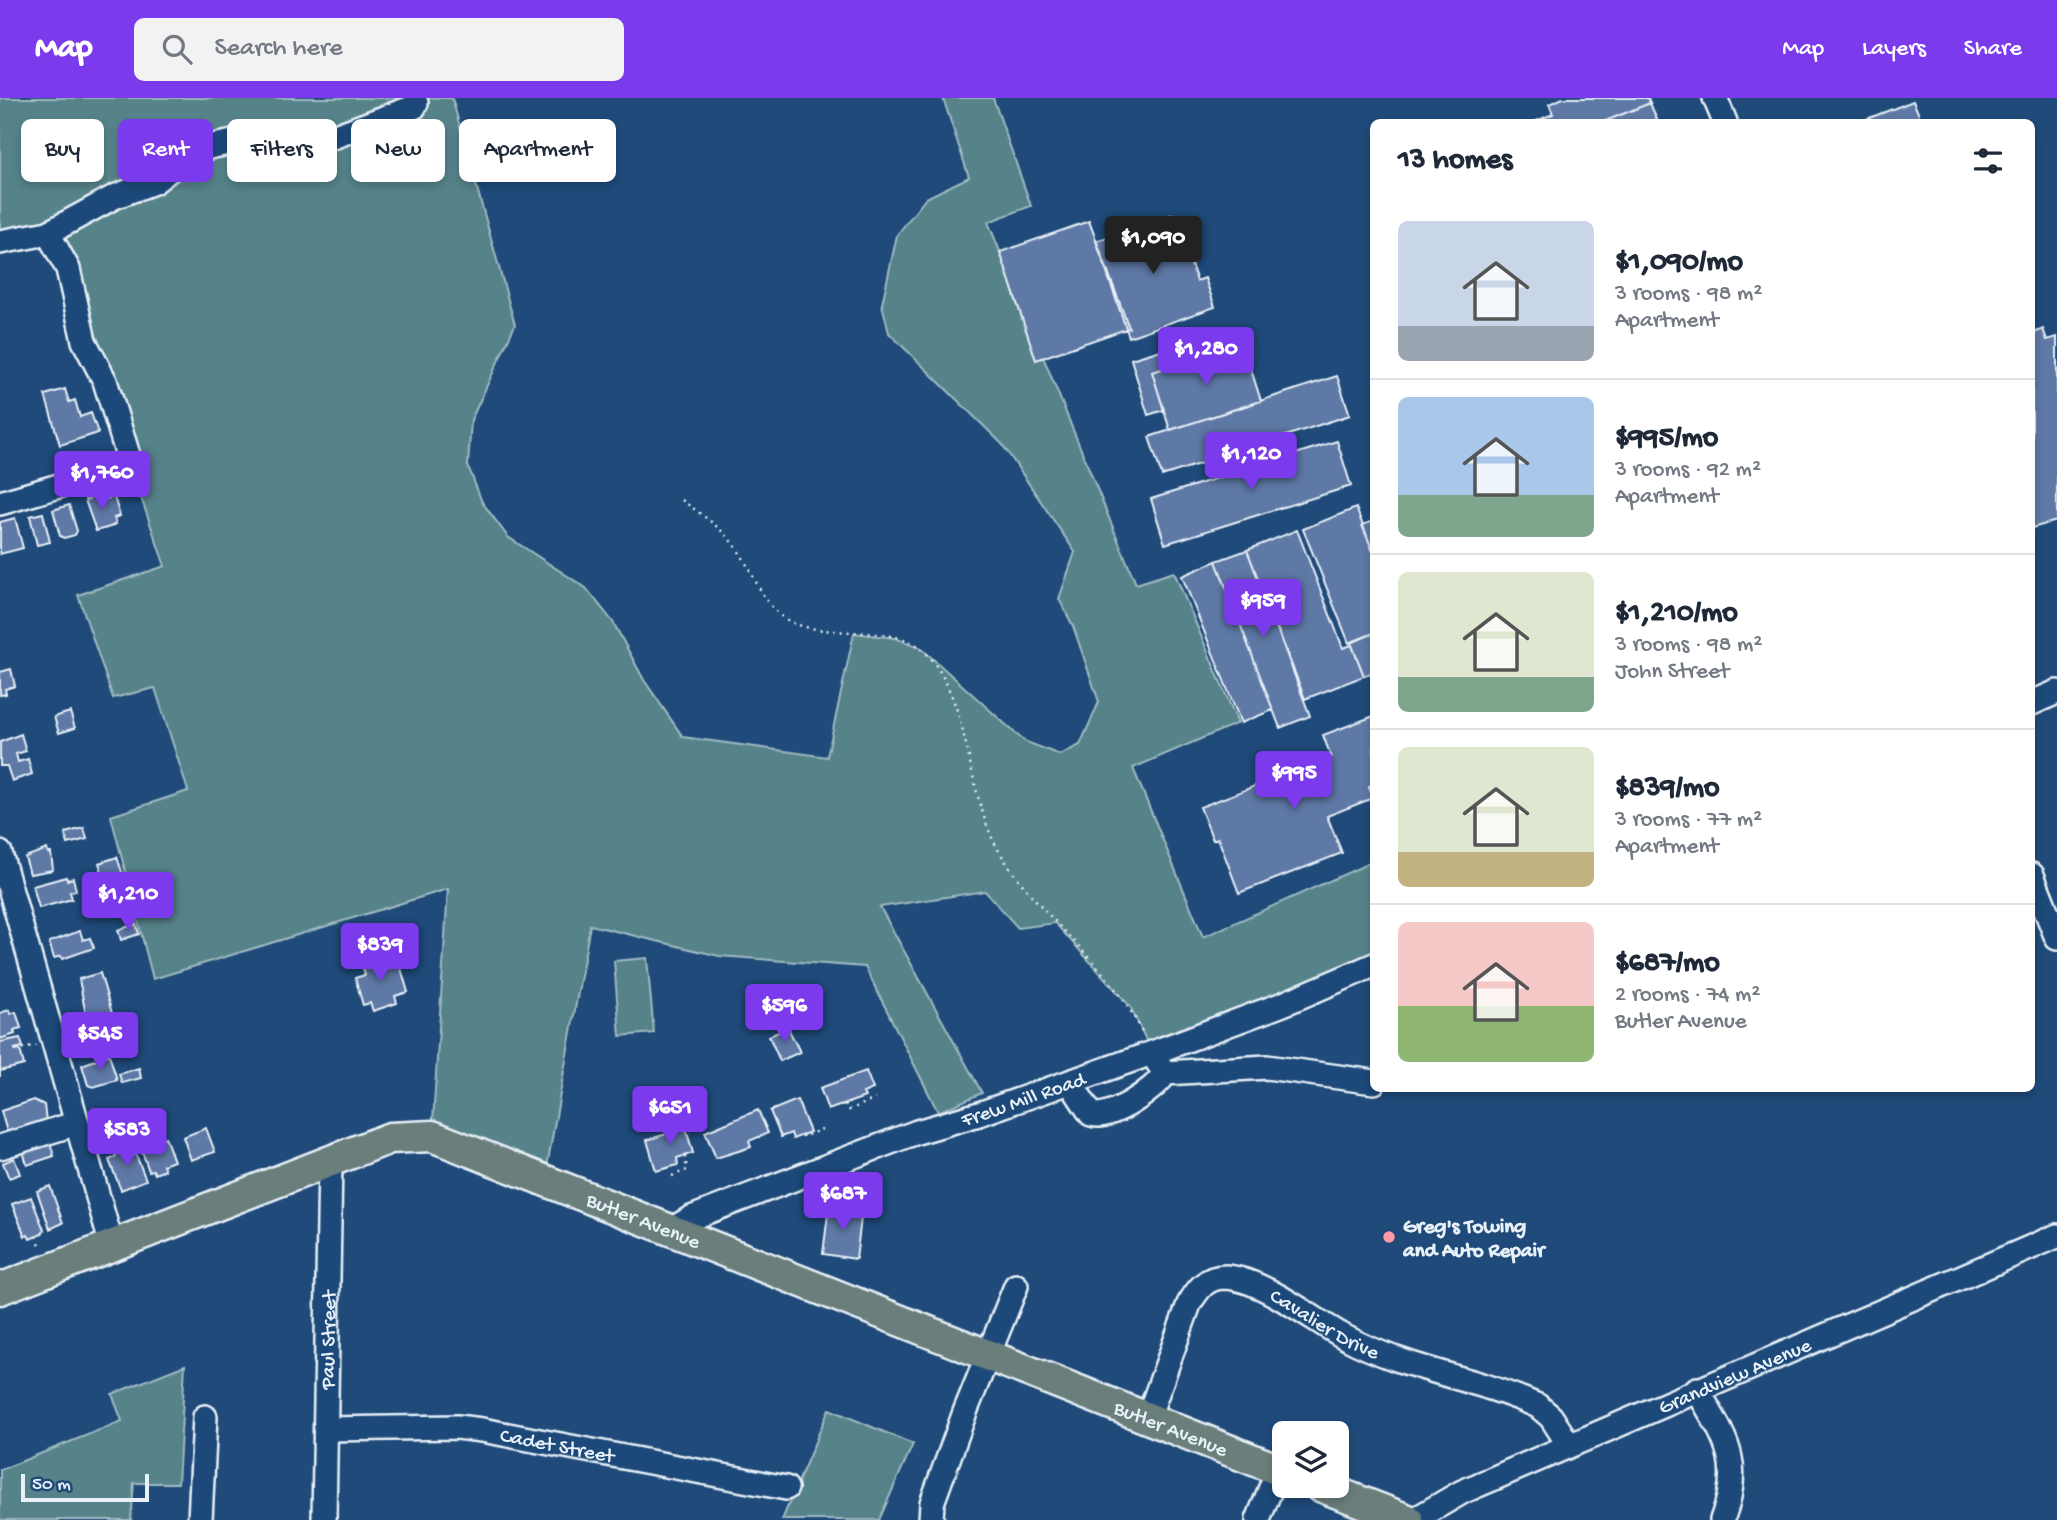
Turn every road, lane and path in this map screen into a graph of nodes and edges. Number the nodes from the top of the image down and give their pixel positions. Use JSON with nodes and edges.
{"nodes":[{"id":1,"x":1715,"y":98,"type":"edge"},
{"id":2,"x":415,"y":103,"type":"dead end"},
{"id":3,"x":1724,"y":119,"type":"edge"},
{"id":4,"x":48,"y":233,"type":"junction"},
{"id":5,"x":0,"y":242,"type":"edge"},
{"id":6,"x":682,"y":500,"type":"dead end"},
{"id":7,"x":0,"y":503,"type":"edge"},
{"id":8,"x":2057,"y":692,"type":"edge"},
{"id":9,"x":2035,"y":702,"type":"edge"},
{"id":10,"x":0,"y":853,"type":"edge"},
{"id":11,"x":2035,"y":883,"type":"edge"},
{"id":12,"x":2057,"y":938,"type":"edge"},
{"id":13,"x":1370,"y":967,"type":"edge"},
{"id":14,"x":39,"y":1044,"type":"dead end"},
{"id":15,"x":15,"y":1050,"type":"dead end"},
{"id":16,"x":1152,"y":1053,"type":"junction"},
{"id":17,"x":1165,"y":1073,"type":"junction"},
{"id":18,"x":1370,"y":1081,"type":"edge"},
{"id":19,"x":1070,"y":1082,"type":"junction"},
{"id":20,"x":875,"y":1099,"type":"dead end"},
{"id":21,"x":845,"y":1104,"type":"dead end"},
{"id":22,"x":78,"y":1123,"type":"junction"},
{"id":23,"x":822,"y":1129,"type":"dead end"},
{"id":24,"x":802,"y":1135,"type":"dead end"},
{"id":25,"x":0,"y":1147,"type":"edge"},
{"id":26,"x":685,"y":1156,"type":"dead end"},
{"id":27,"x":331,"y":1161,"type":"junction"},
{"id":28,"x":671,"y":1176,"type":"dead end"},
{"id":29,"x":673,"y":1229,"type":"junction"},
{"id":30,"x":36,"y":1236,"type":"dead end"},
{"id":31,"x":2057,"y":1236,"type":"edge"},
{"id":32,"x":113,"y":1246,"type":"junction"},
{"id":33,"x":44,"y":1254,"type":"dead end"},
{"id":34,"x":1016,"y":1286,"type":"dead end"},
{"id":35,"x":0,"y":1289,"type":"edge"},
{"id":36,"x":988,"y":1354,"type":"junction"},
{"id":37,"x":1698,"y":1390,"type":"junction"},
{"id":38,"x":205,"y":1417,"type":"dead end"},
{"id":39,"x":1148,"y":1418,"type":"junction"},
{"id":40,"x":326,"y":1429,"type":"junction"},
{"id":41,"x":1569,"y":1446,"type":"junction"},
{"id":42,"x":1272,"y":1467,"type":"edge"},
{"id":43,"x":786,"y":1488,"type":"dead end"},
{"id":44,"x":1272,"y":1490,"type":"edge"},
{"id":45,"x":1349,"y":1497,"type":"edge"},
{"id":46,"x":200,"y":1520,"type":"edge"},
{"id":47,"x":324,"y":1520,"type":"edge"},
{"id":48,"x":931,"y":1520,"type":"edge"},
{"id":49,"x":1258,"y":1520,"type":"edge"},
{"id":50,"x":1408,"y":1520,"type":"edge"},
{"id":51,"x":1414,"y":1520,"type":"edge"},
{"id":52,"x":1722,"y":1520,"type":"edge"}],
"edges":[{"from":1,"to":3,"type":"street"},
{"from":2,"to":4,"type":"street"},
{"from":4,"to":5,"type":"street"},
{"from":4,"to":7,"type":"street"},
{"from":6,"to":16,"type":"path"},
{"from":8,"to":9,"type":"street"},
{"from":10,"to":22,"type":"street"},
{"from":11,"to":12,"type":"street"},
{"from":13,"to":16,"type":"street","name":"Frew Mill Road"},
{"from":14,"to":15,"type":"path"},
{"from":16,"to":17,"type":"street"},
{"from":16,"to":19,"type":"street","name":"Frew Mill Road"},
{"from":17,"to":18,"type":"street"},
{"from":17,"to":19,"type":"street"},
{"from":19,"to":29,"type":"street","name":"Frew Mill Road"},
{"from":20,"to":21,"type":"path"},
{"from":22,"to":25,"type":"street"},
{"from":22,"to":32,"type":"street"},
{"from":23,"to":24,"type":"path"},
{"from":26,"to":28,"type":"path"},
{"from":27,"to":29,"type":"main road","name":"Butler Avenue"},
{"from":27,"to":32,"type":"main road","name":"Butler Avenue"},
{"from":27,"to":40,"type":"street","name":"Paul Street"},
{"from":29,"to":36,"type":"main road","name":"Butler Avenue"},
{"from":30,"to":33,"type":"path"},
{"from":31,"to":37,"type":"street","name":"Grandview Avenue"},
{"from":32,"to":35,"type":"main road","name":"Butler Avenue"},
{"from":34,"to":36,"type":"street"},
{"from":36,"to":39,"type":"main road","name":"Butler Avenue"},
{"from":36,"to":48,"type":"street"},
{"from":37,"to":41,"type":"street","name":"Grandview Avenue"},
{"from":37,"to":52,"type":"street"},
{"from":38,"to":46,"type":"street"},
{"from":39,"to":41,"type":"street","name":"Cavalier Drive"},
{"from":39,"to":42,"type":"main road","name":"Butler Avenue"},
{"from":40,"to":43,"type":"street","name":"Cadet Street"},
{"from":40,"to":47,"type":"street","name":"Paul Street"},
{"from":41,"to":51,"type":"street","name":"Grandview Avenue"},
{"from":44,"to":49,"type":"street"},
{"from":45,"to":50,"type":"main road"}]}
